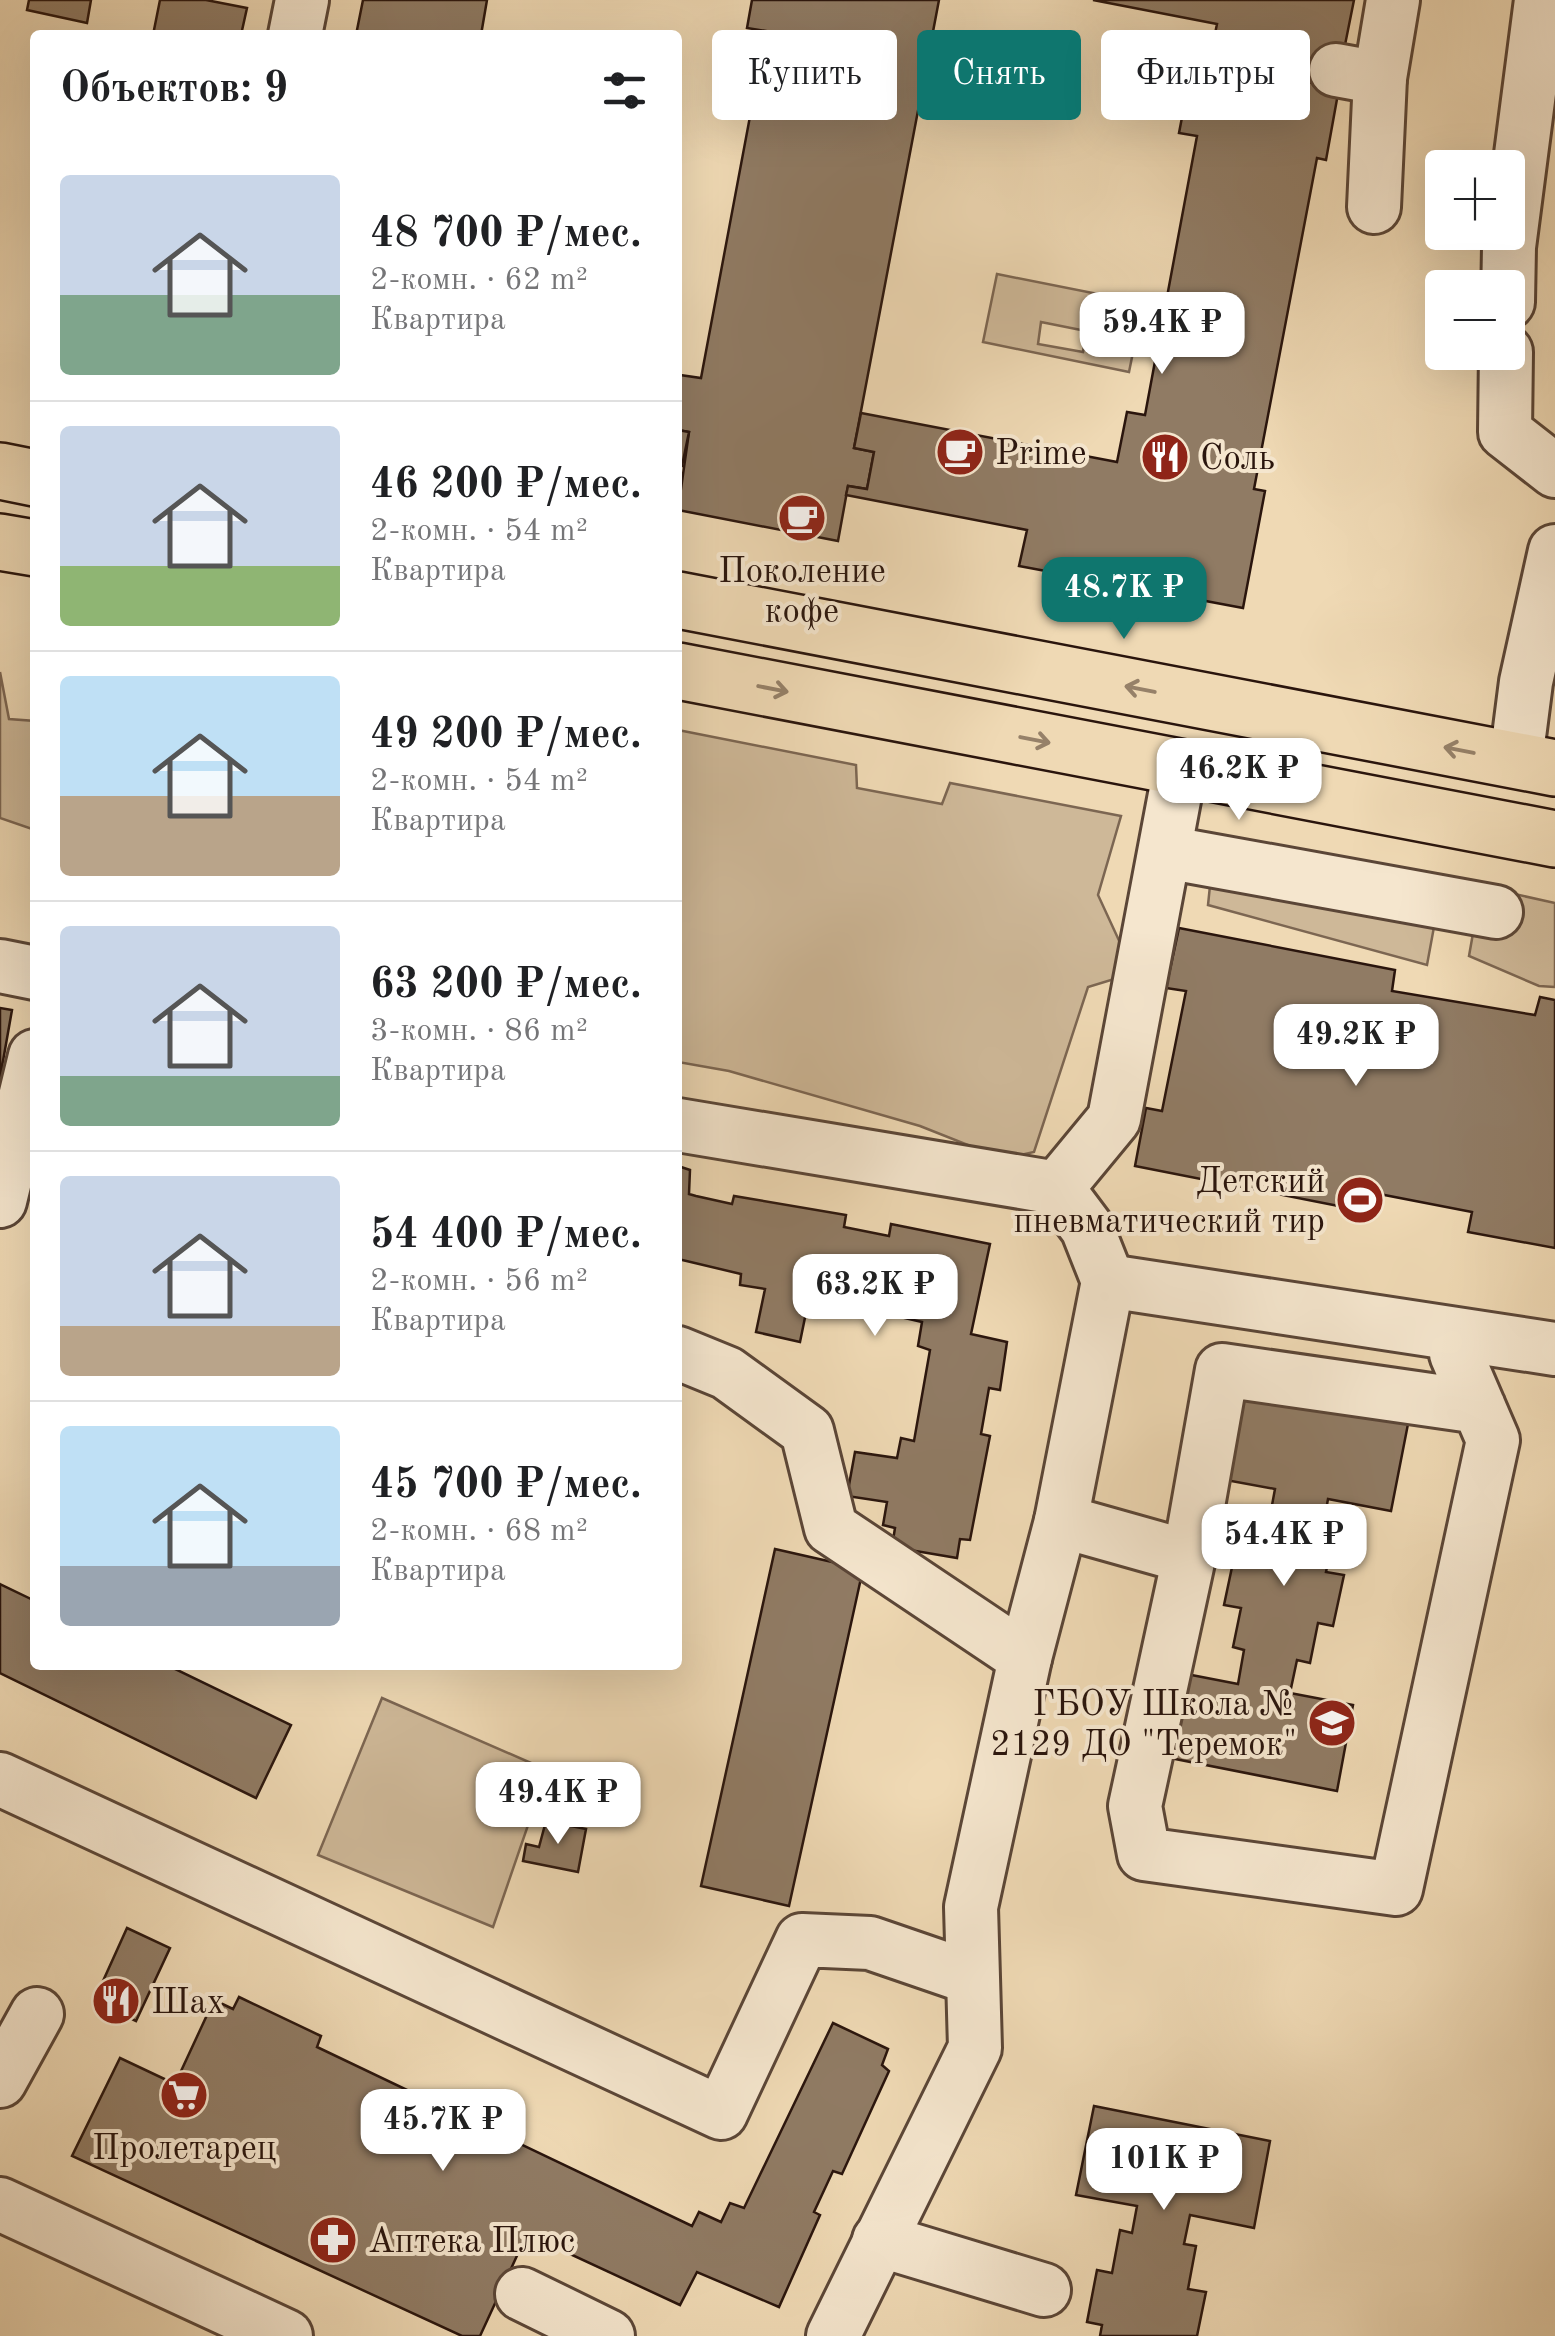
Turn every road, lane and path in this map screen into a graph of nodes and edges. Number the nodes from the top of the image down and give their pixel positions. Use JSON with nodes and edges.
{"nodes":[{"id":1,"x":302,"y":0,"type":"edge"},
{"id":2,"x":1393,"y":0,"type":"edge"},
{"id":3,"x":1542,"y":0,"type":"edge"},
{"id":4,"x":296,"y":30,"type":"edge"},
{"id":5,"x":1374,"y":208,"type":"dead end"},
{"id":6,"x":1509,"y":270,"type":"edge"},
{"id":7,"x":1506,"y":370,"type":"edge"},
{"id":8,"x":1555,"y":471,"type":"edge"},
{"id":9,"x":0,"y":472,"type":"edge"},
{"id":10,"x":30,"y":477,"type":"edge"},
{"id":11,"x":0,"y":542,"type":"edge"},
{"id":12,"x":30,"y":547,"type":"edge"},
{"id":13,"x":1555,"y":551,"type":"edge"},
{"id":14,"x":682,"y":601,"type":"edge"},
{"id":15,"x":682,"y":672,"type":"edge"},
{"id":16,"x":1535,"y":764,"type":"edge"},
{"id":17,"x":1180,"y":768,"type":"junction"},
{"id":18,"x":1555,"y":839,"type":"edge"},
{"id":19,"x":1165,"y":852,"type":"junction"},
{"id":20,"x":1496,"y":912,"type":"dead end"},
{"id":21,"x":0,"y":966,"type":"edge"},
{"id":22,"x":30,"y":972,"type":"edge"},
{"id":23,"x":30,"y":1077,"type":"edge"},
{"id":24,"x":682,"y":1125,"type":"edge"},
{"id":25,"x":1058,"y":1188,"type":"junction"},
{"id":26,"x":0,"y":1203,"type":"edge"},
{"id":27,"x":30,"y":1212,"type":"edge"},
{"id":28,"x":1108,"y":1280,"type":"junction"},
{"id":29,"x":1555,"y":1349,"type":"edge"},
{"id":30,"x":1456,"y":1354,"type":"dead end"},
{"id":31,"x":682,"y":1355,"type":"edge"},
{"id":32,"x":1479,"y":1407,"type":"junction"},
{"id":33,"x":1061,"y":1522,"type":"junction"},
{"id":34,"x":1189,"y":1557,"type":"junction"},
{"id":35,"x":1025,"y":1658,"type":"junction"},
{"id":36,"x":0,"y":1779,"type":"edge"},
{"id":37,"x":972,"y":1978,"type":"junction"},
{"id":38,"x":37,"y":2014,"type":"dead end"},
{"id":39,"x":0,"y":2081,"type":"edge"},
{"id":40,"x":0,"y":2204,"type":"edge"},
{"id":41,"x":880,"y":2240,"type":"junction"},
{"id":42,"x":1044,"y":2290,"type":"dead end"},
{"id":43,"x":522,"y":2294,"type":"dead end"},
{"id":44,"x":286,"y":2336,"type":"edge"},
{"id":45,"x":608,"y":2336,"type":"edge"},
{"id":46,"x":833,"y":2336,"type":"edge"}],
"edges":[{"from":1,"to":4,"type":"lane"},
{"from":2,"to":5,"type":"lane"},
{"from":3,"to":6,"type":"lane"},
{"from":7,"to":8,"type":"lane"},
{"from":9,"to":10,"type":"main road"},
{"from":11,"to":12,"type":"main road"},
{"from":13,"to":16,"type":"lane"},
{"from":16,"to":14,"type":"main road","one_way":true},
{"from":15,"to":17,"type":"main road","one_way":true},
{"from":17,"to":18,"type":"main road"},
{"from":17,"to":19,"type":"lane"},
{"from":19,"to":20,"type":"lane"},
{"from":19,"to":25,"type":"lane"},
{"from":21,"to":22,"type":"lane"},
{"from":23,"to":26,"type":"lane"},
{"from":24,"to":25,"type":"lane"},
{"from":25,"to":28,"type":"lane"},
{"from":26,"to":27,"type":"lane"},
{"from":28,"to":29,"type":"lane"},
{"from":28,"to":33,"type":"lane"},
{"from":30,"to":32,"type":"lane"},
{"from":31,"to":35,"type":"lane"},
{"from":32,"to":34,"type":"lane"},
{"from":32,"to":34,"type":"lane"},
{"from":33,"to":34,"type":"lane"},
{"from":33,"to":35,"type":"lane"},
{"from":35,"to":37,"type":"lane"},
{"from":36,"to":37,"type":"lane"},
{"from":37,"to":41,"type":"lane"},
{"from":38,"to":39,"type":"lane"},
{"from":40,"to":44,"type":"lane"},
{"from":41,"to":42,"type":"lane"},
{"from":41,"to":46,"type":"lane"},
{"from":43,"to":45,"type":"lane"}]}
